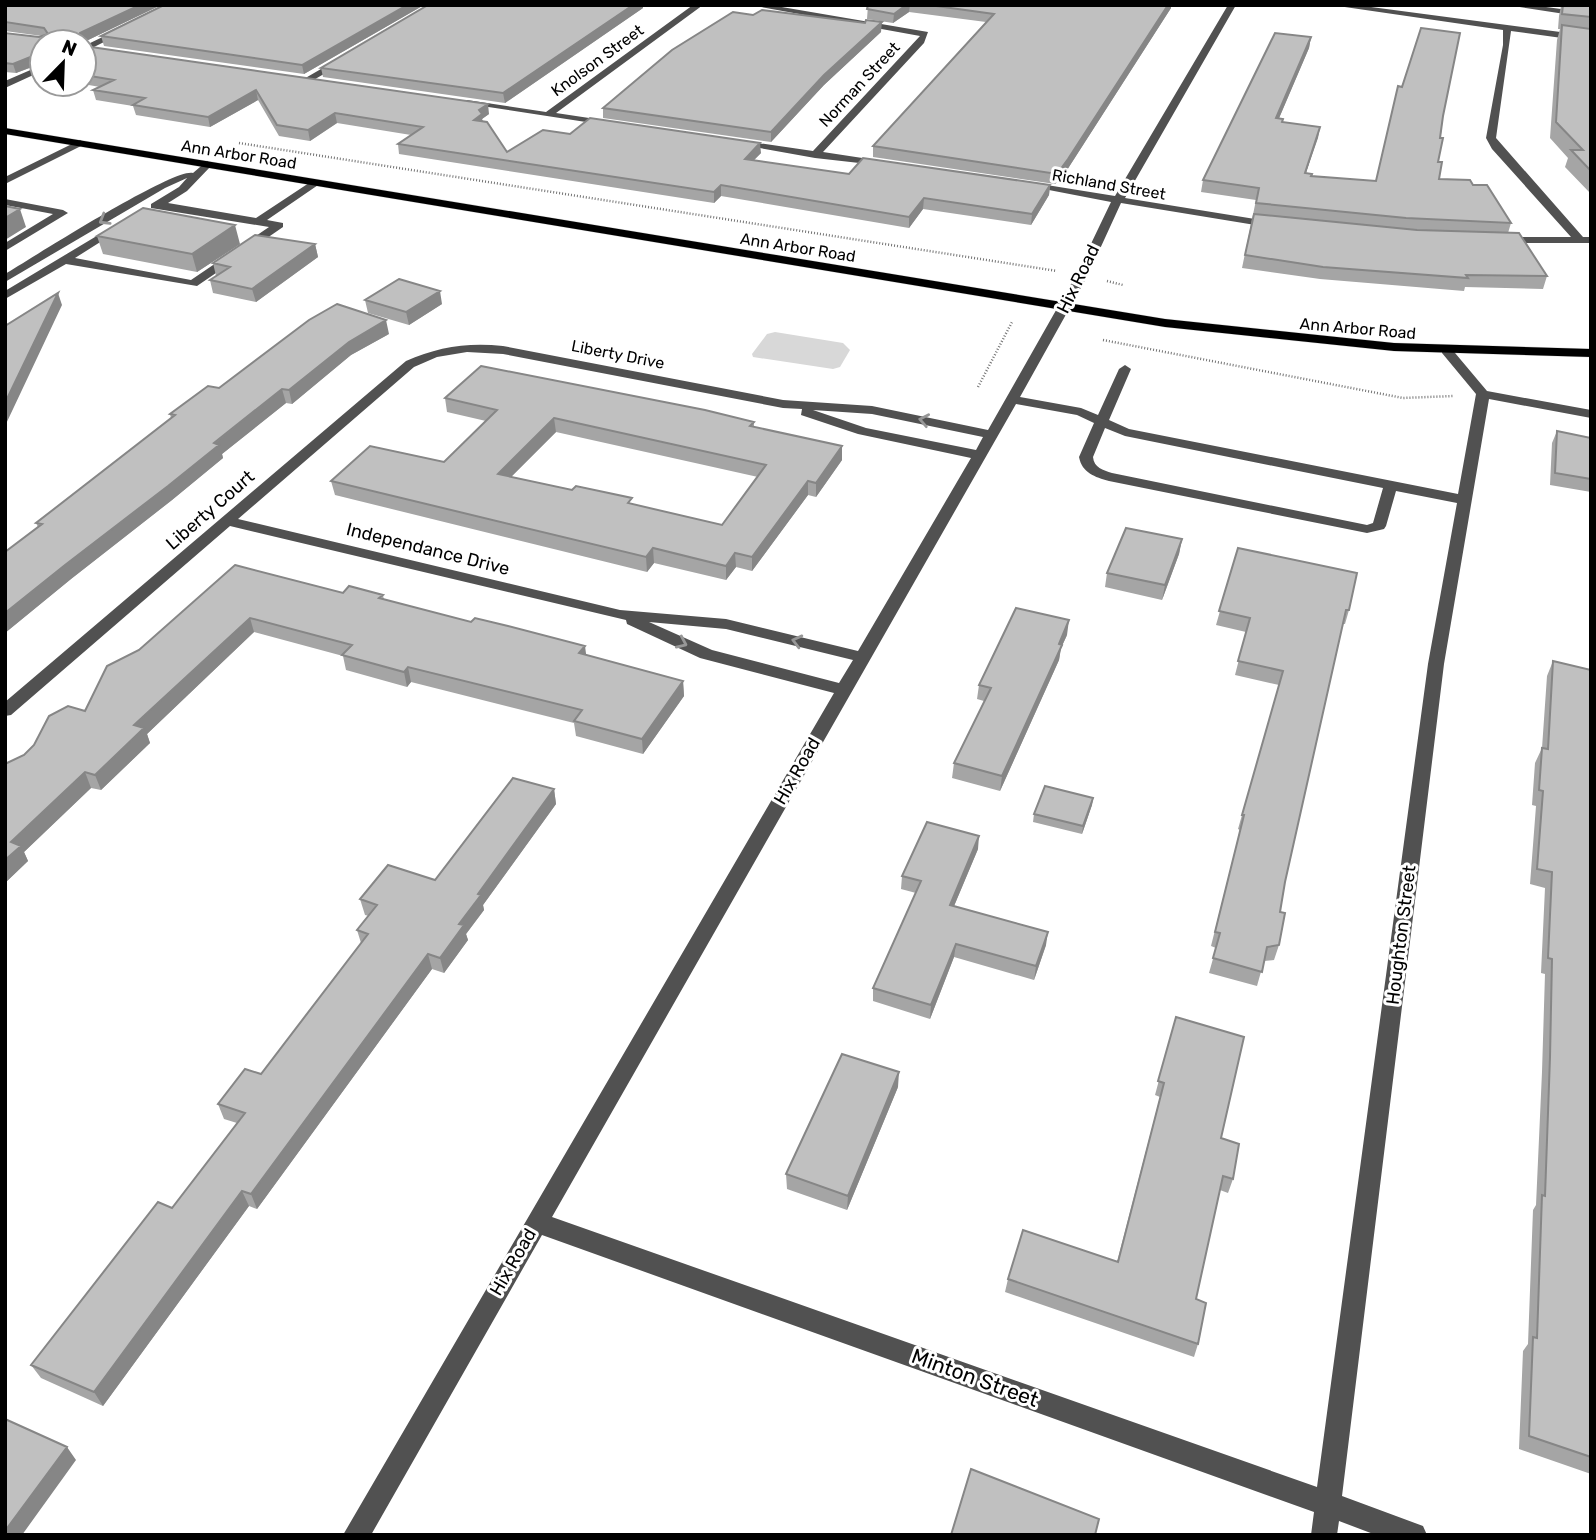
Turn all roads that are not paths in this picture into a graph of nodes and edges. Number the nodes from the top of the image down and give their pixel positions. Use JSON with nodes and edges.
{"nodes":[{"id":1,"x":699,"y":5,"type":"edge"},
{"id":2,"x":754,"y":5,"type":"edge"},
{"id":3,"x":1232,"y":5,"type":"edge"},
{"id":4,"x":1335,"y":5,"type":"edge"},
{"id":5,"x":1511,"y":5,"type":"edge"},
{"id":6,"x":1591,"y":16,"type":"edge"},
{"id":7,"x":1507,"y":28,"type":"junction"},
{"id":8,"x":126,"y":29,"type":"edge"},
{"id":9,"x":1591,"y":39,"type":"edge"},
{"id":10,"x":98,"y":42,"type":"edge"},
{"id":11,"x":98,"y":50,"type":"edge"},
{"id":12,"x":105,"y":51,"type":"edge"},
{"id":13,"x":355,"y":52,"type":"edge"},
{"id":14,"x":28,"y":74,"type":"edge"},
{"id":15,"x":293,"y":78,"type":"edge"},
{"id":16,"x":307,"y":80,"type":"junction"},
{"id":17,"x":320,"y":82,"type":"edge"},
{"id":18,"x":5,"y":85,"type":"edge"},
{"id":19,"x":454,"y":102,"type":"edge"},
{"id":20,"x":548,"y":115,"type":"junction"},
{"id":21,"x":614,"y":125,"type":"edge"},
{"id":22,"x":5,"y":131,"type":"edge"},
{"id":23,"x":721,"y":141,"type":"edge"},
{"id":24,"x":80,"y":143,"type":"junction"},
{"id":25,"x":814,"y":155,"type":"junction"},
{"id":26,"x":207,"y":164,"type":"junction"},
{"id":27,"x":894,"y":166,"type":"edge"},
{"id":28,"x":5,"y":181,"type":"edge"},
{"id":29,"x":316,"y":183,"type":"junction"},
{"id":30,"x":1014,"y":184,"type":"edge"},
{"id":31,"x":140,"y":199,"type":"junction"},
{"id":32,"x":1119,"y":200,"type":"junction"},
{"id":33,"x":5,"y":202,"type":"edge"},
{"id":34,"x":159,"y":203,"type":"junction"},
{"id":35,"x":147,"y":211,"type":"edge"},
{"id":36,"x":135,"y":218,"type":"edge"},
{"id":37,"x":258,"y":222,"type":"junction"},
{"id":38,"x":1283,"y":226,"type":"edge"},
{"id":39,"x":1484,"y":239,"type":"edge"},
{"id":40,"x":1585,"y":240,"type":"edge"},
{"id":41,"x":5,"y":248,"type":"edge"},
{"id":42,"x":5,"y":256,"type":"edge"},
{"id":43,"x":34,"y":261,"type":"junction"},
{"id":44,"x":60,"y":263,"type":"junction"},
{"id":45,"x":5,"y":279,"type":"edge"},
{"id":46,"x":5,"y":296,"type":"edge"},
{"id":47,"x":1065,"y":307,"type":"junction"},
{"id":48,"x":446,"y":350,"type":"joint"},
{"id":49,"x":1446,"y":350,"type":"junction"},
{"id":50,"x":1591,"y":352,"type":"edge"},
{"id":51,"x":1125,"y":369,"type":"dead end"},
{"id":52,"x":1483,"y":394,"type":"junction"},
{"id":53,"x":1012,"y":399,"type":"junction"},
{"id":54,"x":783,"y":404,"type":"junction"},
{"id":55,"x":1591,"y":414,"type":"edge"},
{"id":56,"x":1101,"y":421,"type":"junction"},
{"id":57,"x":990,"y":434,"type":"junction"},
{"id":58,"x":979,"y":455,"type":"junction"},
{"id":59,"x":1391,"y":485,"type":"junction"},
{"id":60,"x":1465,"y":500,"type":"junction"},
{"id":61,"x":228,"y":521,"type":"junction"},
{"id":62,"x":620,"y":615,"type":"junction"},
{"id":63,"x":863,"y":657,"type":"junction"},
{"id":64,"x":844,"y":690,"type":"junction"},
{"id":65,"x":5,"y":711,"type":"edge"},
{"id":66,"x":536,"y":1222,"type":"junction"},
{"id":67,"x":1328,"y":1503,"type":"junction"},
{"id":68,"x":356,"y":1535,"type":"edge"},
{"id":69,"x":1324,"y":1535,"type":"edge"},
{"id":70,"x":1414,"y":1535,"type":"edge"}],
"edges":[{"from":1,"to":20,"type":"street","name":"Knolson Street"},
{"from":2,"to":25,"type":"street","name":"Norman Street"},
{"from":3,"to":32,"type":"street","name":"Hix Road"},
{"from":4,"to":7,"type":"street"},
{"from":5,"to":6,"type":"street"},
{"from":7,"to":9,"type":"street"},
{"from":7,"to":40,"type":"street"},
{"from":8,"to":10,"type":"street"},
{"from":11,"to":12,"type":"street"},
{"from":13,"to":16,"type":"street"},
{"from":14,"to":18,"type":"street"},
{"from":15,"to":16,"type":"street"},
{"from":16,"to":17,"type":"street"},
{"from":19,"to":20,"type":"street"},
{"from":20,"to":21,"type":"street"},
{"from":22,"to":24,"type":"main road","name":"Ann Arbor Road"},
{"from":23,"to":25,"type":"street"},
{"from":24,"to":26,"type":"main road","name":"Ann Arbor Road"},
{"from":24,"to":28,"type":"street"},
{"from":25,"to":27,"type":"street"},
{"from":26,"to":29,"type":"main road","name":"Ann Arbor Road"},
{"from":26,"to":31,"type":"street"},
{"from":26,"to":34,"type":"street"},
{"from":29,"to":37,"type":"street"},
{"from":29,"to":47,"type":"main road","name":"Ann Arbor Road"},
{"from":30,"to":32,"type":"street","name":"Richland Street"},
{"from":31,"to":34,"type":"street"},
{"from":31,"to":43,"type":"street","one_way":true},
{"from":32,"to":38,"type":"street","name":"Richland Street"},
{"from":32,"to":47,"type":"street","name":"Hix Road"},
{"from":33,"to":41,"type":"street"},
{"from":34,"to":35,"type":"street"},
{"from":34,"to":37,"type":"street"},
{"from":36,"to":44,"type":"street"},
{"from":37,"to":44,"type":"street"},
{"from":39,"to":40,"type":"street"},
{"from":42,"to":43,"type":"street"},
{"from":43,"to":44,"type":"street"},
{"from":43,"to":45,"type":"street"},
{"from":44,"to":46,"type":"street"},
{"from":47,"to":49,"type":"main road","name":"Ann Arbor Road"},
{"from":47,"to":53,"type":"street","name":"Hix Road"},
{"from":48,"to":54,"type":"street","name":"Liberty Drive"},
{"from":48,"to":61,"type":"street","name":"Liberty Court"},
{"from":49,"to":50,"type":"main road","name":"Ann Arbor Road"},
{"from":49,"to":52,"type":"street"},
{"from":51,"to":56,"type":"street"},
{"from":52,"to":55,"type":"street"},
{"from":52,"to":60,"type":"street","name":"Houghton Street"},
{"from":53,"to":56,"type":"street"},
{"from":53,"to":57,"type":"street","name":"Hix Road"},
{"from":57,"to":54,"type":"street","one_way":true},
{"from":54,"to":58,"type":"street"},
{"from":56,"to":59,"type":"street"},
{"from":56,"to":59,"type":"street"},
{"from":57,"to":58,"type":"street","name":"Hix Road"},
{"from":58,"to":63,"type":"street","name":"Hix Road"},
{"from":59,"to":60,"type":"street"},
{"from":60,"to":67,"type":"street","name":"Houghton Street"},
{"from":61,"to":62,"type":"street","name":"Independance Drive"},
{"from":61,"to":65,"type":"street","name":"Liberty Court"},
{"from":63,"to":62,"type":"street","one_way":true},
{"from":62,"to":64,"type":"street","one_way":true},
{"from":63,"to":64,"type":"street","name":"Hix Road"},
{"from":64,"to":66,"type":"street","name":"Hix Road"},
{"from":66,"to":67,"type":"street","name":"Minton Street"},
{"from":66,"to":68,"type":"street","name":"Hix Road"},
{"from":67,"to":69,"type":"street","name":"Houghton Street"},
{"from":67,"to":70,"type":"street","name":"Minton Street"}]}
